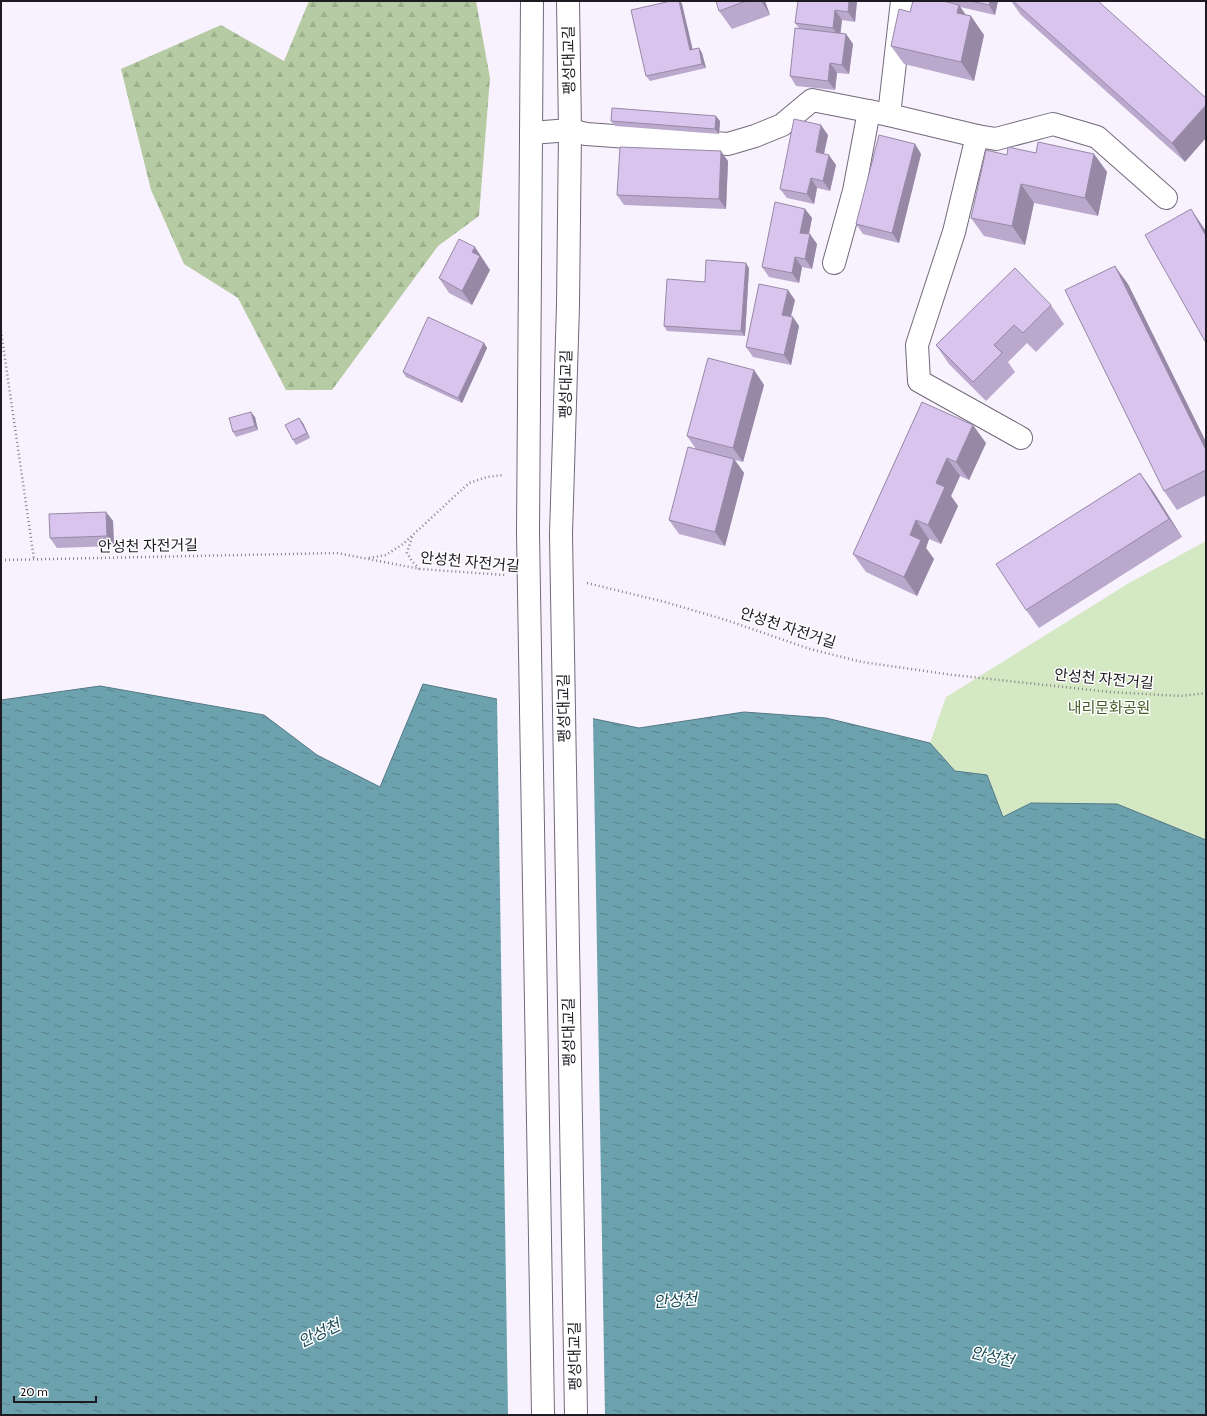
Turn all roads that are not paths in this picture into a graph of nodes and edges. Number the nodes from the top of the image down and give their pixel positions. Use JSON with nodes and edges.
{"nodes":[{"id":1,"x":532,"y":1,"type":"edge"},
{"id":2,"x":568,"y":1,"type":"edge"},
{"id":3,"x":902,"y":1,"type":"edge"},
{"id":4,"x":879,"y":113,"type":"junction"},
{"id":5,"x":570,"y":130,"type":"junction"},
{"id":6,"x":532,"y":133,"type":"junction"},
{"id":7,"x":977,"y":136,"type":"junction"},
{"id":8,"x":1166,"y":198,"type":"dead end"},
{"id":9,"x":834,"y":263,"type":"dead end"},
{"id":10,"x":1021,"y":438,"type":"dead end"},
{"id":11,"x":543,"y":1415,"type":"edge"},
{"id":12,"x":576,"y":1415,"type":"edge"}],
"edges":[{"from":1,"to":6,"type":"main road"},
{"from":2,"to":5,"type":"main road","name":"팽성대교길"},
{"from":3,"to":4,"type":"main road"},
{"from":4,"to":5,"type":"main road"},
{"from":4,"to":7,"type":"main road"},
{"from":4,"to":9,"type":"main road"},
{"from":5,"to":6,"type":"main road"},
{"from":5,"to":12,"type":"main road","name":"팽성대교길","bridge":true},
{"from":6,"to":11,"type":"main road","bridge":true},
{"from":7,"to":8,"type":"main road"},
{"from":7,"to":10,"type":"main road"}]}
